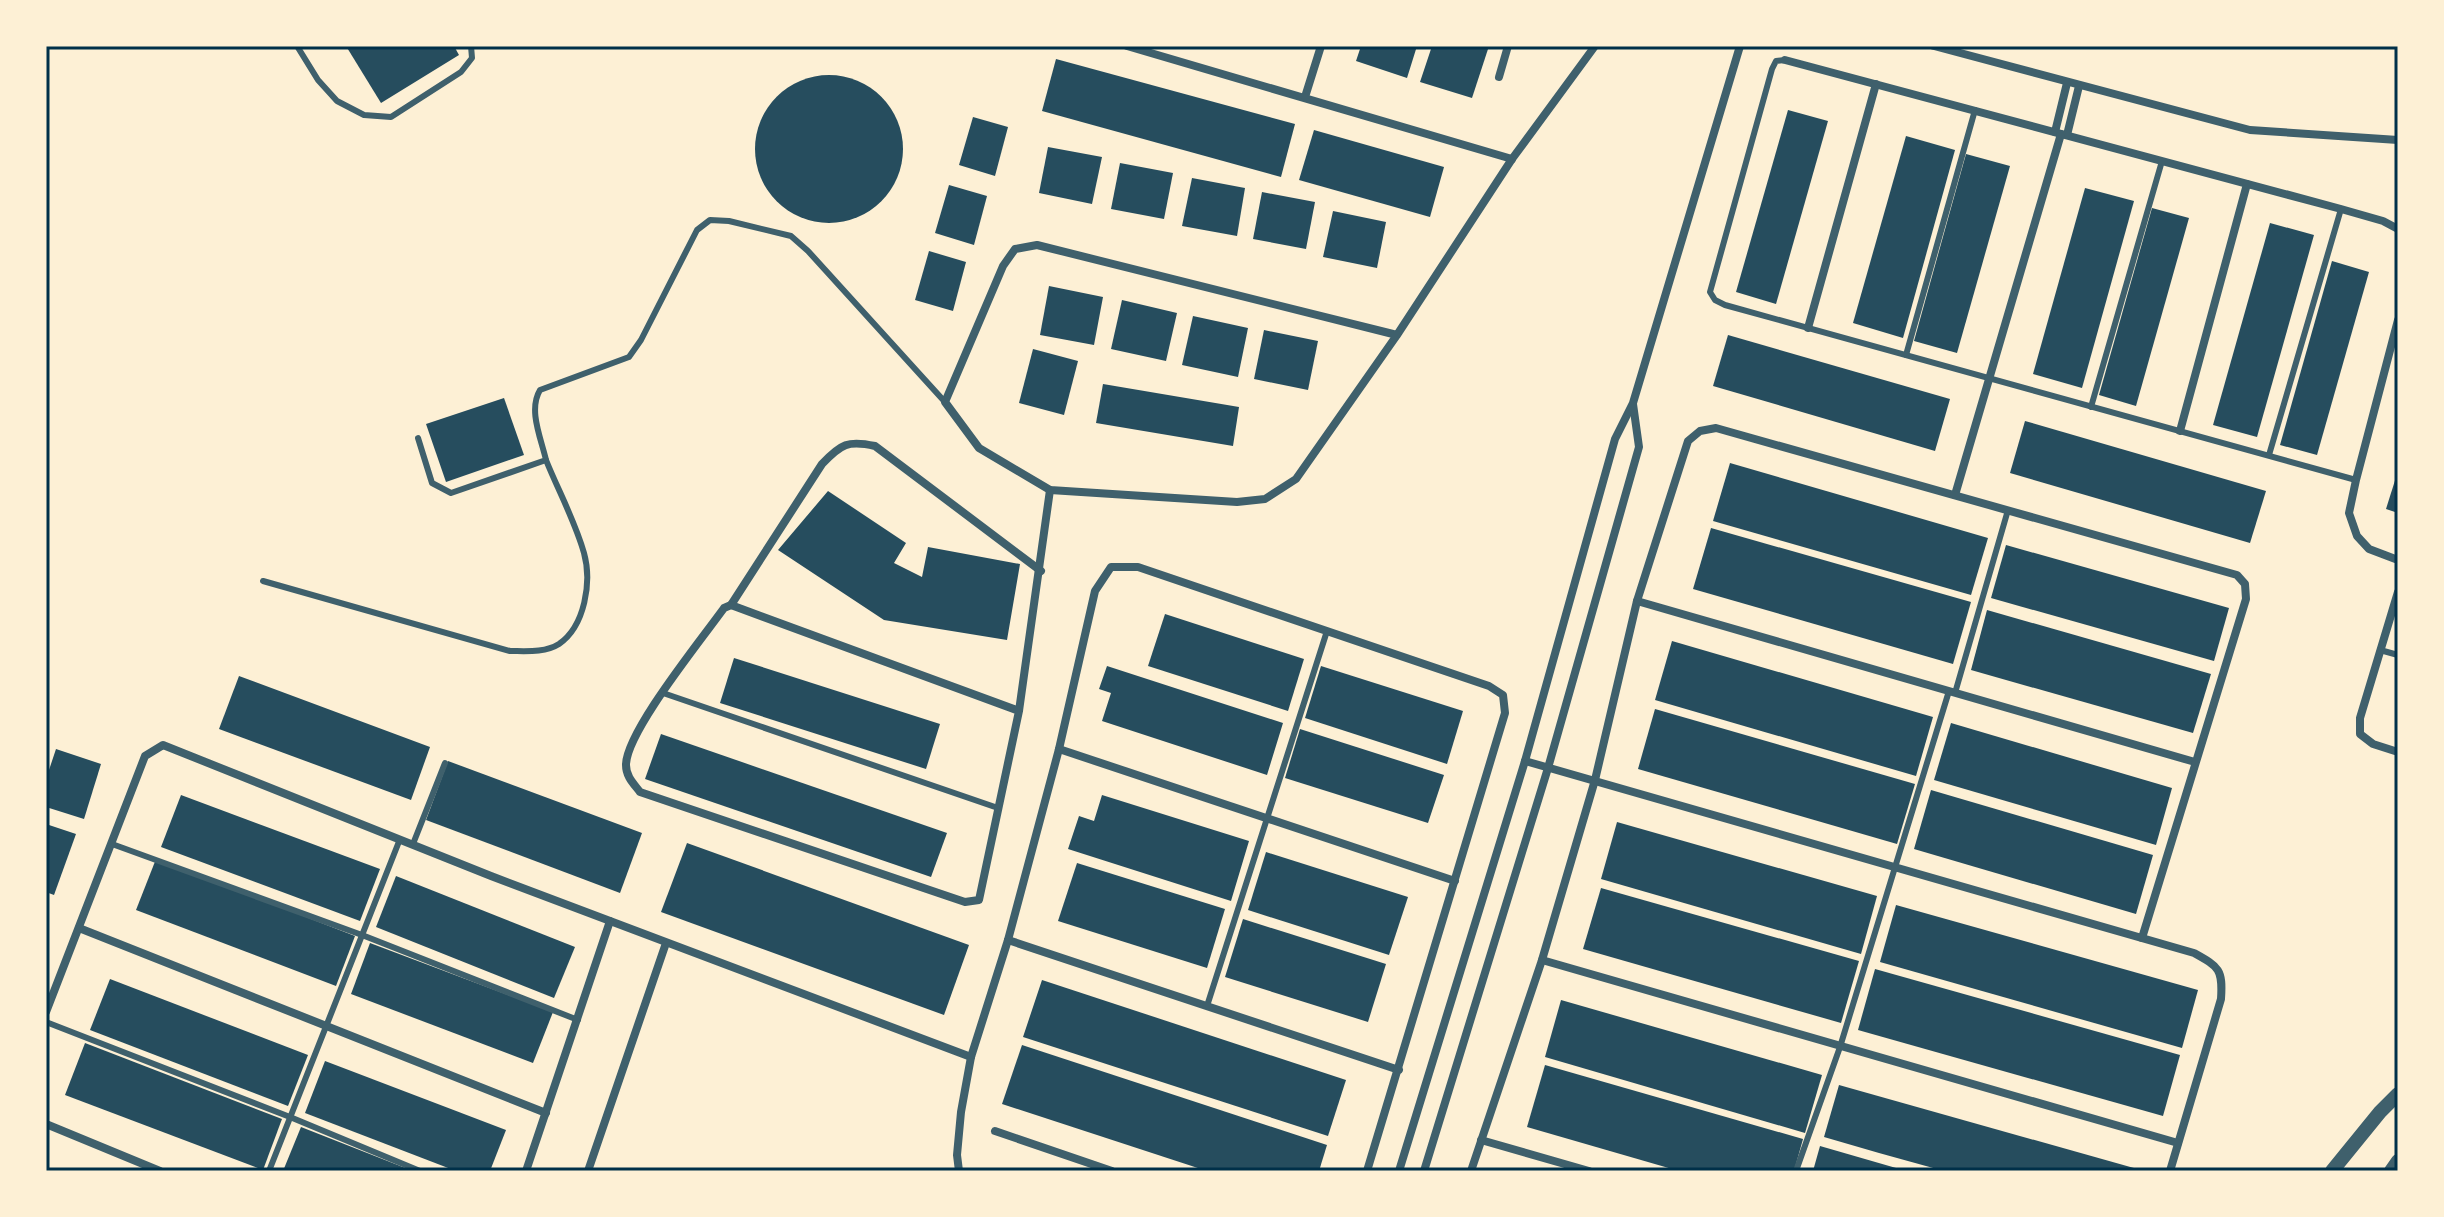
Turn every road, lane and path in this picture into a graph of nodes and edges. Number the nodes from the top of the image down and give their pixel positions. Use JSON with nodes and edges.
{"nodes":[{"id":1,"x":297,"y":46,"type":"edge"},
{"id":2,"x":471,"y":46,"type":"edge"},
{"id":3,"x":1127,"y":46,"type":"edge"},
{"id":4,"x":1321,"y":46,"type":"edge"},
{"id":5,"x":1508,"y":46,"type":"edge"},
{"id":6,"x":1595,"y":46,"type":"edge"},
{"id":7,"x":1740,"y":46,"type":"edge"},
{"id":8,"x":1934,"y":46,"type":"edge"},
{"id":9,"x":1150,"y":49,"type":"edge"},
{"id":10,"x":1785,"y":60,"type":"joint"},
{"id":11,"x":1499,"y":77,"type":"dead end"},
{"id":12,"x":2067,"y":83,"type":"junction"},
{"id":13,"x":1876,"y":84,"type":"junction"},
{"id":14,"x":2079,"y":86,"type":"junction"},
{"id":15,"x":1305,"y":97,"type":"junction"},
{"id":16,"x":1975,"y":110,"type":"junction"},
{"id":17,"x":2061,"y":134,"type":"junction"},
{"id":18,"x":2398,"y":140,"type":"edge"},
{"id":19,"x":1512,"y":159,"type":"junction"},
{"id":20,"x":2162,"y":161,"type":"junction"},
{"id":21,"x":2247,"y":184,"type":"junction"},
{"id":22,"x":2341,"y":209,"type":"junction"},
{"id":23,"x":2398,"y":229,"type":"edge"},
{"id":24,"x":2398,"y":320,"type":"edge"},
{"id":25,"x":1808,"y":328,"type":"junction"},
{"id":26,"x":1397,"y":335,"type":"junction"},
{"id":27,"x":2394,"y":354,"type":"edge"},
{"id":28,"x":1906,"y":355,"type":"junction"},
{"id":29,"x":1988,"y":377,"type":"junction"},
{"id":30,"x":945,"y":402,"type":"junction"},
{"id":31,"x":1633,"y":403,"type":"junction"},
{"id":32,"x":2091,"y":407,"type":"junction"},
{"id":33,"x":2180,"y":431,"type":"junction"},
{"id":34,"x":418,"y":438,"type":"dead end"},
{"id":35,"x":2269,"y":455,"type":"junction"},
{"id":36,"x":546,"y":460,"type":"junction"},
{"id":37,"x":2356,"y":480,"type":"junction"},
{"id":38,"x":1050,"y":490,"type":"junction"},
{"id":39,"x":1955,"y":495,"type":"junction"},
{"id":40,"x":2008,"y":510,"type":"junction"},
{"id":41,"x":2398,"y":560,"type":"edge"},
{"id":42,"x":1041,"y":571,"type":"junction"},
{"id":43,"x":263,"y":581,"type":"dead end"},
{"id":44,"x":2398,"y":592,"type":"edge"},
{"id":45,"x":1637,"y":601,"type":"junction"},
{"id":46,"x":731,"y":605,"type":"junction"},
{"id":47,"x":1327,"y":631,"type":"junction"},
{"id":48,"x":2380,"y":650,"type":"junction"},
{"id":49,"x":2398,"y":655,"type":"edge"},
{"id":50,"x":1952,"y":692,"type":"junction"},
{"id":51,"x":663,"y":693,"type":"junction"},
{"id":52,"x":1019,"y":711,"type":"junction"},
{"id":53,"x":1059,"y":749,"type":"junction"},
{"id":54,"x":2398,"y":752,"type":"edge"},
{"id":55,"x":1525,"y":761,"type":"junction"},
{"id":56,"x":2195,"y":762,"type":"junction"},
{"id":57,"x":445,"y":763,"type":"dead end"},
{"id":58,"x":1548,"y":768,"type":"junction"},
{"id":59,"x":1595,"y":780,"type":"junction"},
{"id":60,"x":998,"y":808,"type":"junction"},
{"id":61,"x":1267,"y":818,"type":"junction"},
{"id":62,"x":400,"y":839,"type":"junction"},
{"id":63,"x":112,"y":844,"type":"junction"},
{"id":64,"x":413,"y":844,"type":"junction"},
{"id":65,"x":1895,"y":868,"type":"junction"},
{"id":66,"x":1455,"y":881,"type":"junction"},
{"id":67,"x":610,"y":921,"type":"junction"},
{"id":68,"x":79,"y":928,"type":"junction"},
{"id":69,"x":362,"y":935,"type":"junction"},
{"id":70,"x":2142,"y":938,"type":"junction"},
{"id":71,"x":1008,"y":940,"type":"junction"},
{"id":72,"x":666,"y":943,"type":"junction"},
{"id":73,"x":1542,"y":960,"type":"junction"},
{"id":74,"x":1207,"y":1006,"type":"junction"},
{"id":75,"x":46,"y":1012,"type":"edge"},
{"id":76,"x":578,"y":1020,"type":"junction"},
{"id":77,"x":46,"y":1022,"type":"edge"},
{"id":78,"x":326,"y":1027,"type":"junction"},
{"id":79,"x":1840,"y":1047,"type":"junction"},
{"id":80,"x":971,"y":1057,"type":"junction"},
{"id":81,"x":1399,"y":1070,"type":"junction"},
{"id":82,"x":2398,"y":1094,"type":"edge"},
{"id":83,"x":546,"y":1113,"type":"junction"},
{"id":84,"x":290,"y":1117,"type":"junction"},
{"id":85,"x":46,"y":1124,"type":"edge"},
{"id":86,"x":995,"y":1131,"type":"dead end"},
{"id":87,"x":1481,"y":1140,"type":"junction"},
{"id":88,"x":2178,"y":1143,"type":"junction"},
{"id":89,"x":2398,"y":1161,"type":"edge"},
{"id":90,"x":160,"y":1171,"type":"edge"},
{"id":91,"x":269,"y":1171,"type":"edge"},
{"id":92,"x":420,"y":1171,"type":"edge"},
{"id":93,"x":526,"y":1171,"type":"edge"},
{"id":94,"x":588,"y":1171,"type":"edge"},
{"id":95,"x":959,"y":1171,"type":"edge"},
{"id":96,"x":1112,"y":1171,"type":"edge"},
{"id":97,"x":1367,"y":1171,"type":"edge"},
{"id":98,"x":1399,"y":1171,"type":"edge"},
{"id":99,"x":1424,"y":1171,"type":"edge"},
{"id":100,"x":1471,"y":1171,"type":"edge"},
{"id":101,"x":1589,"y":1171,"type":"edge"},
{"id":102,"x":1796,"y":1171,"type":"edge"},
{"id":103,"x":2170,"y":1171,"type":"edge"},
{"id":104,"x":2332,"y":1171,"type":"edge"},
{"id":105,"x":2391,"y":1171,"type":"edge"}],
"edges":[{"from":1,"to":2,"type":"lane"},
{"from":3,"to":9,"type":"street"},
{"from":4,"to":15,"type":"street"},
{"from":5,"to":11,"type":"street"},
{"from":6,"to":19,"type":"street"},
{"from":7,"to":31,"type":"street"},
{"from":8,"to":12,"type":"street"},
{"from":9,"to":15,"type":"street"},
{"from":10,"to":13,"type":"street"},
{"from":10,"to":25,"type":"lane"},
{"from":12,"to":14,"type":"street"},
{"from":12,"to":17,"type":"street"},
{"from":13,"to":16,"type":"street"},
{"from":13,"to":25,"type":"street"},
{"from":14,"to":17,"type":"street"},
{"from":14,"to":18,"type":"street"},
{"from":15,"to":19,"type":"street"},
{"from":16,"to":17,"type":"street"},
{"from":16,"to":28,"type":"lane"},
{"from":17,"to":20,"type":"street"},
{"from":17,"to":29,"type":"street"},
{"from":19,"to":26,"type":"street"},
{"from":20,"to":21,"type":"street"},
{"from":20,"to":32,"type":"lane"},
{"from":21,"to":22,"type":"street"},
{"from":21,"to":33,"type":"street"},
{"from":22,"to":23,"type":"street"},
{"from":22,"to":35,"type":"lane"},
{"from":24,"to":27,"type":"street"},
{"from":25,"to":28,"type":"lane"},
{"from":26,"to":30,"type":"street"},
{"from":26,"to":38,"type":"street"},
{"from":27,"to":37,"type":"street"},
{"from":28,"to":29,"type":"lane"},
{"from":29,"to":32,"type":"lane"},
{"from":29,"to":39,"type":"street"},
{"from":30,"to":36,"type":"lane"},
{"from":30,"to":38,"type":"street"},
{"from":31,"to":55,"type":"street"},
{"from":31,"to":58,"type":"street"},
{"from":32,"to":33,"type":"lane"},
{"from":33,"to":35,"type":"lane"},
{"from":34,"to":36,"type":"lane"},
{"from":35,"to":37,"type":"lane"},
{"from":36,"to":43,"type":"lane"},
{"from":37,"to":41,"type":"street"},
{"from":38,"to":42,"type":"street"},
{"from":39,"to":40,"type":"street"},
{"from":39,"to":45,"type":"street"},
{"from":40,"to":50,"type":"lane"},
{"from":40,"to":56,"type":"street"},
{"from":42,"to":46,"type":"street"},
{"from":42,"to":52,"type":"street"},
{"from":44,"to":48,"type":"street"},
{"from":45,"to":50,"type":"street"},
{"from":45,"to":59,"type":"street"},
{"from":46,"to":51,"type":"street"},
{"from":46,"to":52,"type":"street"},
{"from":47,"to":53,"type":"street"},
{"from":47,"to":61,"type":"lane"},
{"from":47,"to":66,"type":"street"},
{"from":48,"to":49,"type":"lane"},
{"from":48,"to":54,"type":"street"},
{"from":50,"to":56,"type":"street"},
{"from":50,"to":65,"type":"lane"},
{"from":51,"to":60,"type":"lane"},
{"from":51,"to":60,"type":"street"},
{"from":52,"to":60,"type":"street"},
{"from":53,"to":61,"type":"street"},
{"from":53,"to":71,"type":"street"},
{"from":55,"to":58,"type":"street"},
{"from":55,"to":98,"type":"street"},
{"from":56,"to":70,"type":"street"},
{"from":57,"to":64,"type":"lane"},
{"from":58,"to":59,"type":"street"},
{"from":58,"to":99,"type":"street"},
{"from":59,"to":65,"type":"street"},
{"from":59,"to":73,"type":"street"},
{"from":61,"to":66,"type":"street"},
{"from":61,"to":74,"type":"lane"},
{"from":62,"to":63,"type":"street"},
{"from":62,"to":64,"type":"street"},
{"from":62,"to":69,"type":"lane"},
{"from":63,"to":68,"type":"street"},
{"from":63,"to":69,"type":"lane"},
{"from":64,"to":67,"type":"street"},
{"from":65,"to":70,"type":"street"},
{"from":65,"to":79,"type":"lane"},
{"from":66,"to":81,"type":"street"},
{"from":67,"to":72,"type":"street"},
{"from":67,"to":76,"type":"street"},
{"from":68,"to":75,"type":"street"},
{"from":68,"to":78,"type":"street"},
{"from":69,"to":76,"type":"lane"},
{"from":69,"to":78,"type":"lane"},
{"from":70,"to":88,"type":"street"},
{"from":71,"to":74,"type":"street"},
{"from":71,"to":80,"type":"street"},
{"from":72,"to":80,"type":"street"},
{"from":72,"to":94,"type":"street"},
{"from":73,"to":79,"type":"street"},
{"from":73,"to":87,"type":"street"},
{"from":74,"to":81,"type":"street"},
{"from":76,"to":83,"type":"street"},
{"from":77,"to":84,"type":"lane"},
{"from":78,"to":83,"type":"street"},
{"from":78,"to":84,"type":"lane"},
{"from":79,"to":88,"type":"street"},
{"from":79,"to":102,"type":"lane"},
{"from":80,"to":95,"type":"street"},
{"from":81,"to":97,"type":"street"},
{"from":82,"to":104,"type":"street"},
{"from":83,"to":93,"type":"street"},
{"from":84,"to":91,"type":"lane"},
{"from":84,"to":92,"type":"lane"},
{"from":85,"to":90,"type":"street"},
{"from":86,"to":96,"type":"street"},
{"from":87,"to":100,"type":"street"},
{"from":87,"to":101,"type":"street"},
{"from":88,"to":103,"type":"street"},
{"from":89,"to":105,"type":"street"}]}
